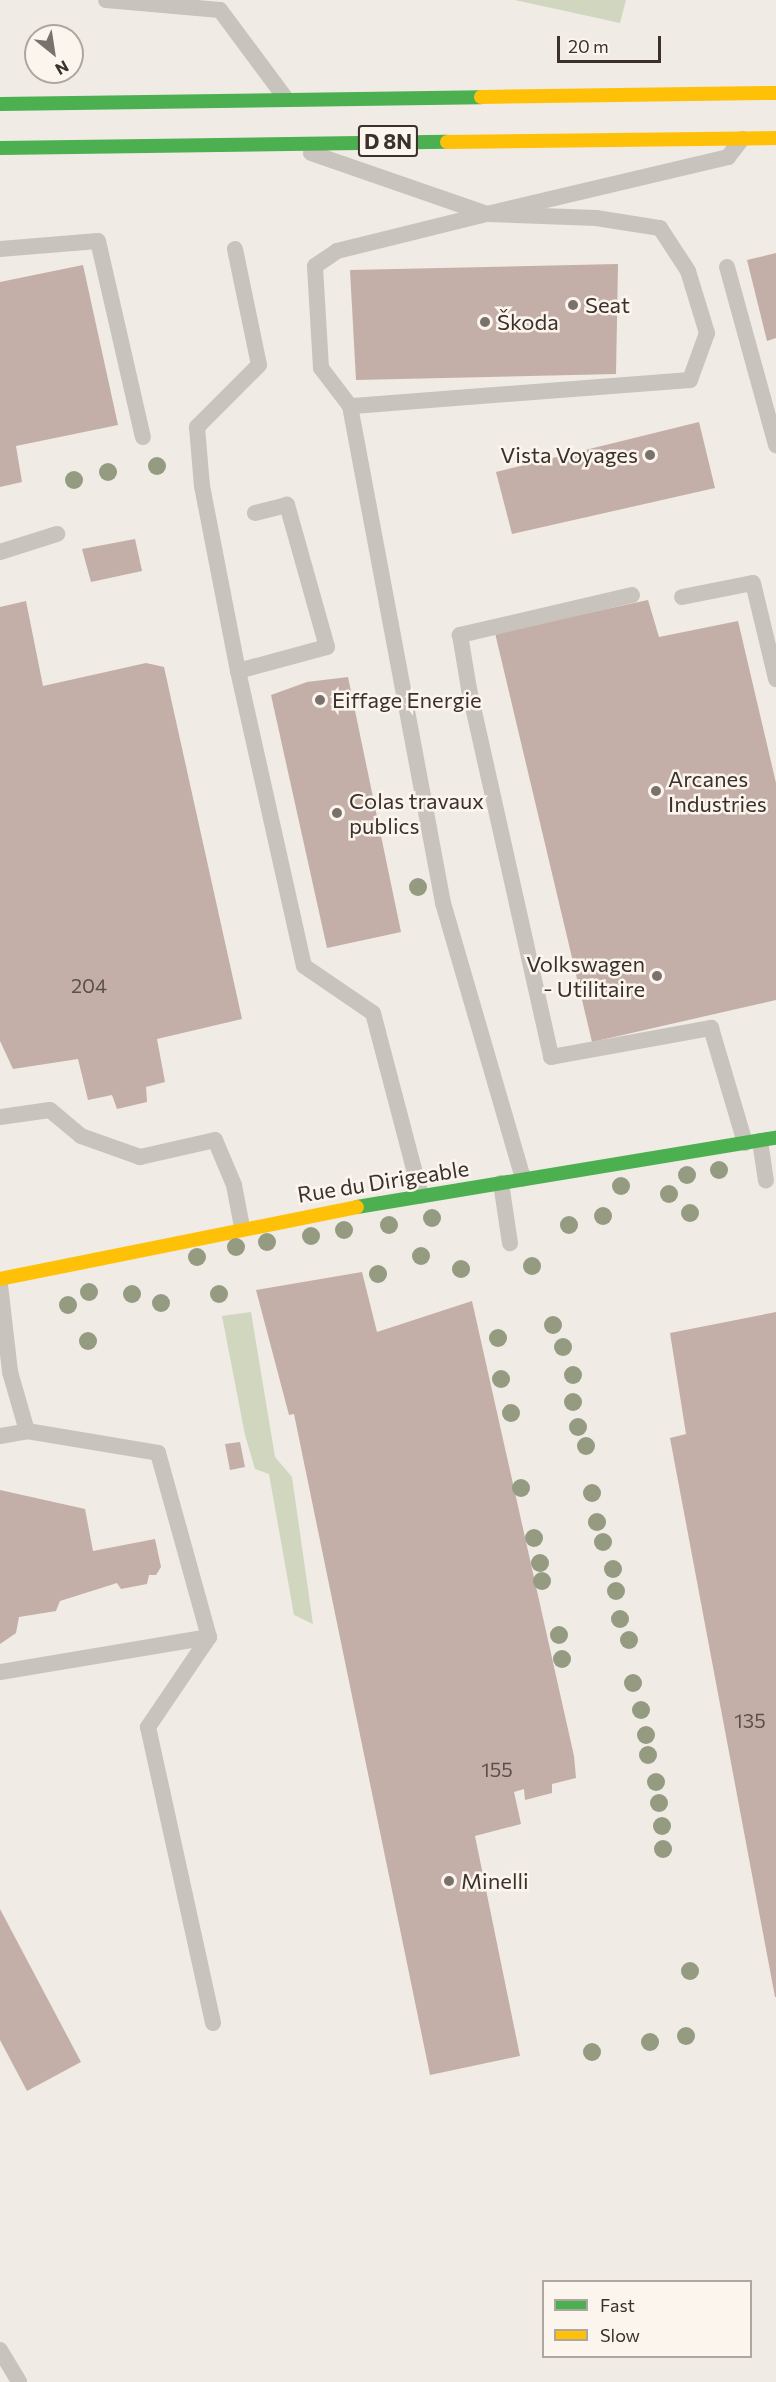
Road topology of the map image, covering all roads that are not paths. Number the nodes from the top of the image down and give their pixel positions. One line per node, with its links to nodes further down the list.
1 (106, 0): 2 (lane)
2 (213, 5): 4 (lane)
3 (776, 93): 4 (main road, D 8N)
4 (286, 99): 5 (main road, D 8N)
5 (0, 104)
6 (742, 138): 7 (main road, D 8N); 8 (main road, D 8N); 10 (lane)
7 (776, 138)
8 (279, 142): 9 (main road, D 8N); 10 (lane)
9 (0, 148)
10 (487, 214): 14 (lane); 14 (lane)
11 (0, 249): 15 (lane)
12 (234, 249): 22 (lane)
13 (727, 267): 16 (lane)
14 (350, 406): 26 (lane)
15 (143, 437)
16 (776, 445)
17 (255, 513): 22 (lane)
18 (57, 534): 19 (lane)
19 (0, 552)
20 (632, 595): 25 (lane)
21 (681, 597): 23 (lane)
22 (238, 671): 29 (lane)
23 (776, 679)
24 (0, 1117): 30 (lane)
25 (760, 1140): 26 (main road, Rue du Dirigeable); 27 (lane)
26 (523, 1179): 28 (main road, Rue du Dirigeable)
27 (766, 1181)
28 (501, 1183): 29 (main road, Rue du Dirigeable); 31 (lane)
29 (421, 1196): 30 (main road, Rue du Dirigeable)
30 (242, 1227): 32 (main road, Rue du Dirigeable)
31 (510, 1243)
32 (0, 1279)
33 (0, 1286): 34 (lane)
34 (27, 1431): 35 (lane); 36 (lane)
35 (0, 1436)
36 (209, 1637): 37 (lane); 38 (lane)
37 (0, 1672)
38 (213, 2023)
39 (0, 2350): 40 (lane)
40 (19, 2382)

